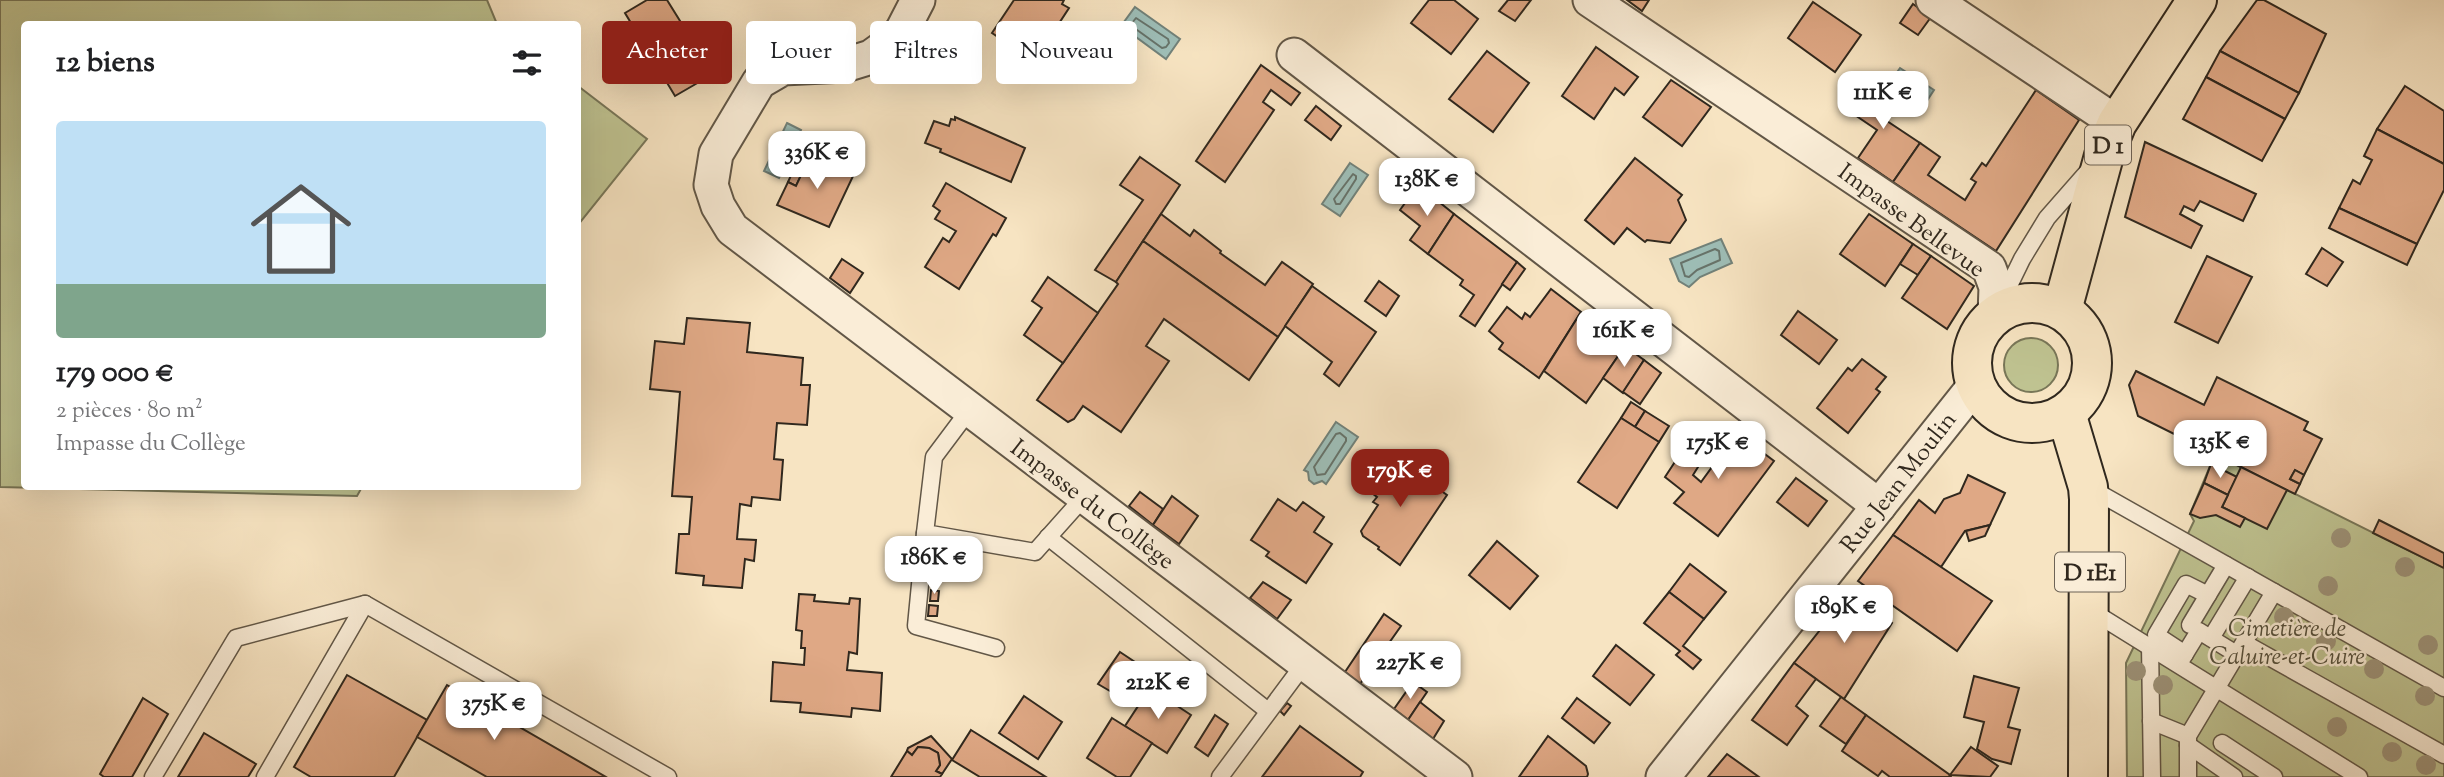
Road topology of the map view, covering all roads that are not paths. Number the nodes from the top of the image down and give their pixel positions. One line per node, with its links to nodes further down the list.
1 (918, 0): 10 (street, Impasse du Collège)
2 (1590, 0): 8 (street, Impasse Bellevue)
3 (1933, 0): 6 (street)
4 (2197, 0): 6 (main road, D 1)
5 (1294, 55): 14 (street)
6 (2111, 138): 7 (main road, D 1); 8 (lane)
7 (2062, 310): 8 (main road); 11 (main road)
8 (1995, 315): 9 (main road)
9 (1976, 384): 11 (main road); 14 (street, Rue Jean Moulin)
10 (970, 409): 13 (street, Impasse du Collège); 15 (lane)
11 (2066, 413): 12 (main road, D 1E1)
12 (2088, 487): 17 (lane); 22 (main road, D 1E1)
13 (1084, 497): 16 (lane); 29 (street, Impasse du Collège)
14 (1879, 506): 42 (street, Rue Jean Moulin)
15 (925, 533): 16 (lane); 26 (lane)
16 (1048, 537): 32 (lane)
17 (2226, 565): 18 (lane); 20 (lane)
18 (2248, 577): 19 (lane); 24 (lane)
19 (2274, 592): 27 (lane); 31 (lane)
20 (2208, 595): 23 (lane); 24 (lane)
21 (365, 604): 37 (lane); 38 (lane); 39 (lane)
22 (2090, 610): 25 (lane); 43 (main road, D 1E1)
23 (2169, 613): 24 (lane); 28 (lane)
24 (2200, 632): 27 (lane); 28 (lane)
25 (2150, 645): 28 (lane); 33 (lane)
26 (996, 648)
27 (2241, 649): 30 (lane); 36 (lane)
28 (2182, 659): 30 (lane)
29 (1304, 664): 32 (lane); 41 (street, Impasse du Collège)
30 (2218, 688): 34 (lane); 48 (lane)
31 (2444, 688)
32 (1269, 711): 40 (lane)
33 (2151, 721): 34 (lane); 44 (lane)
34 (2188, 741): 45 (lane); 46 (lane)
35 (2222, 743): 47 (lane)
36 (2444, 755)
37 (153, 777)
38 (265, 777)
39 (668, 777)
40 (1220, 777)
41 (1455, 777)
42 (1663, 777)
43 (2088, 777)
44 (2152, 777)
45 (2188, 777)
46 (2234, 777)
47 (2274, 777)
48 (2359, 777)

